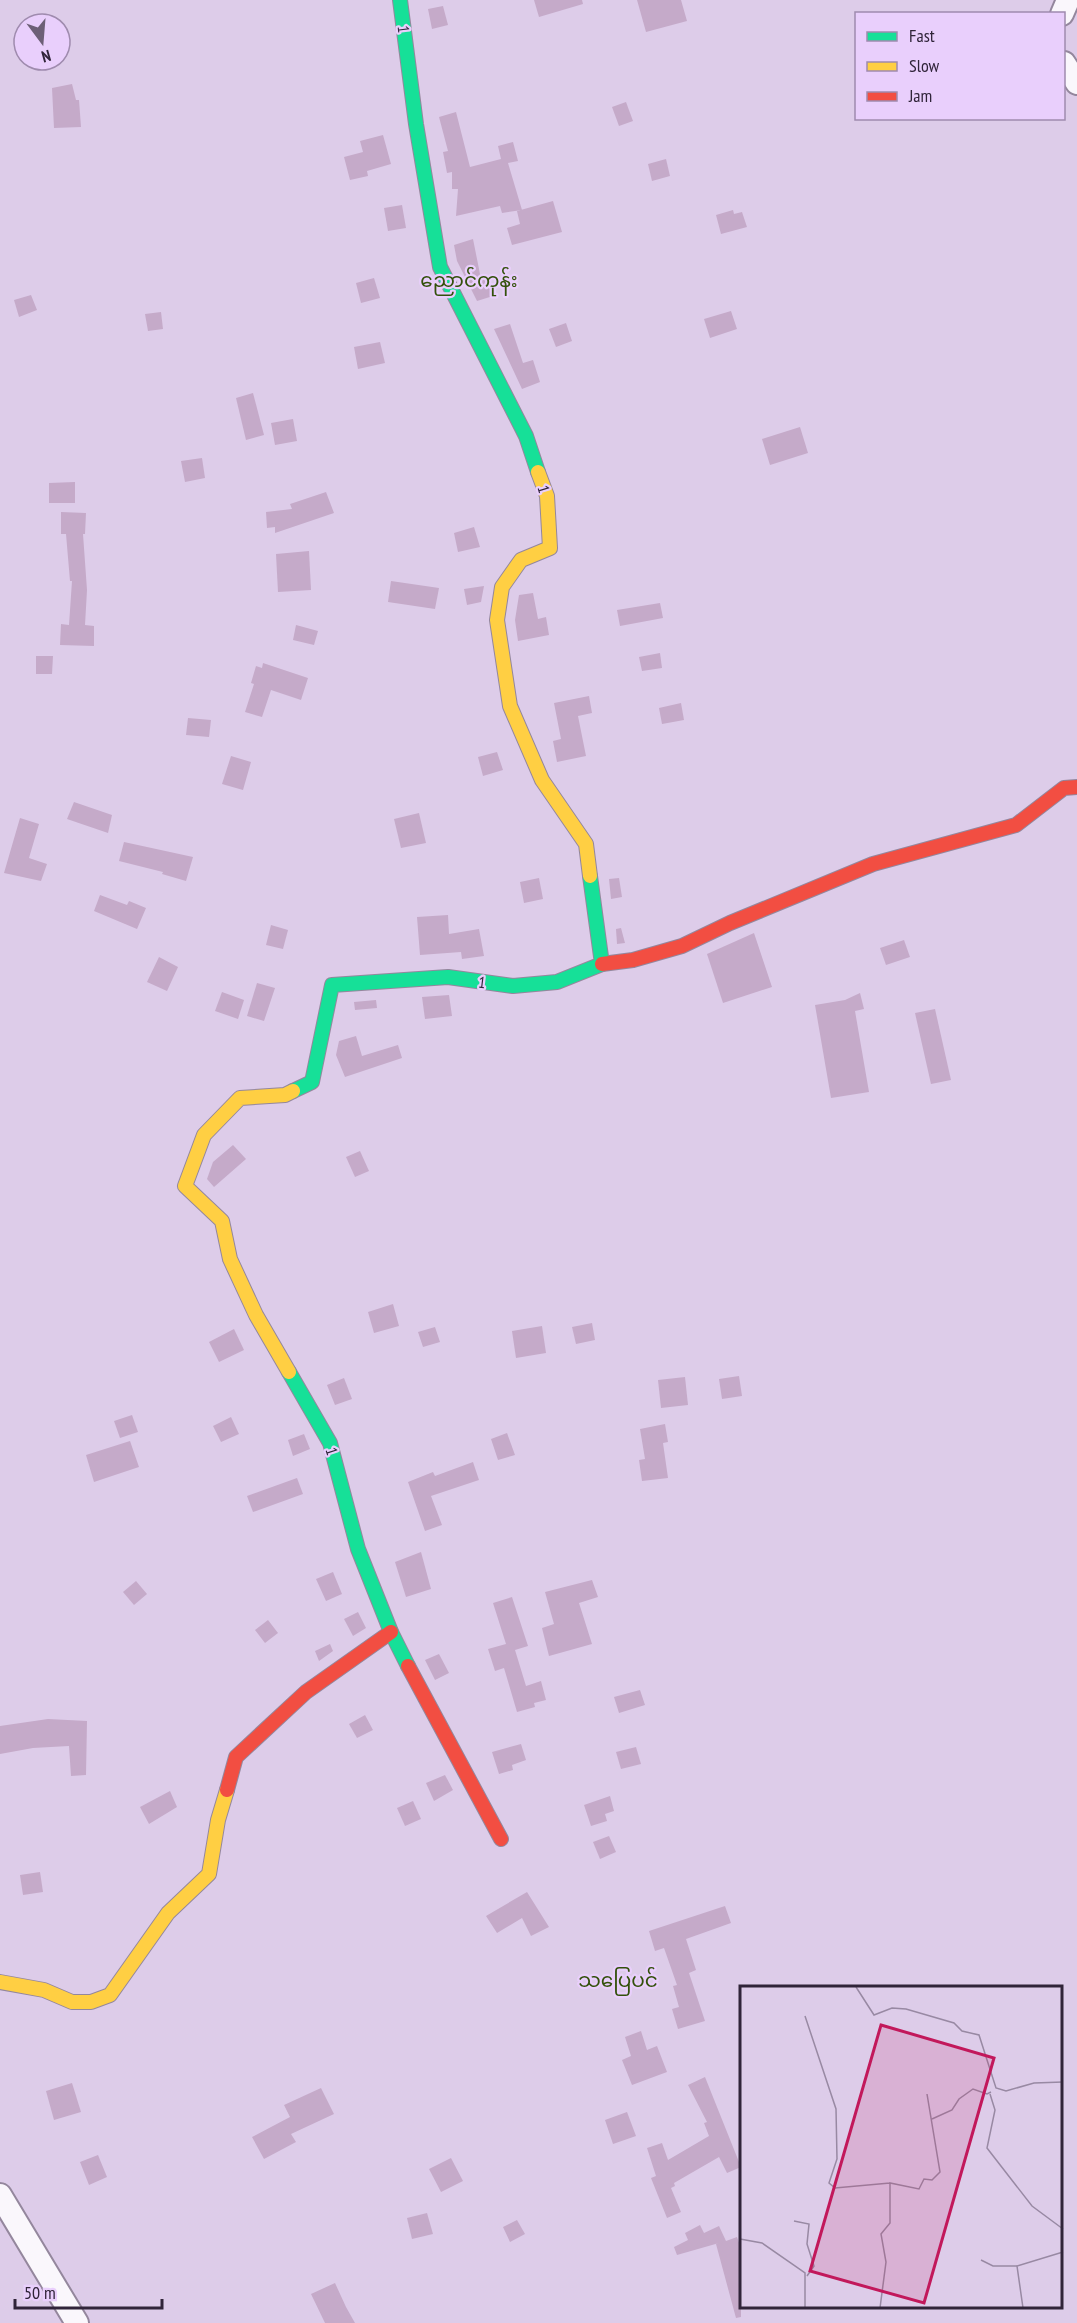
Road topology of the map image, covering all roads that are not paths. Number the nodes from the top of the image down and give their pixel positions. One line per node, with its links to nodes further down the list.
1 (400, 0): 5 (street, 1)
2 (1065, 65): 3 (street)
3 (1077, 83)
4 (1077, 788): 5 (street)
5 (602, 964): 6 (street, 1)
6 (391, 1632): 7 (street, 1); 8 (street)
7 (501, 1839)
8 (0, 1982)
9 (0, 2195): 10 (street)
10 (77, 2323)

